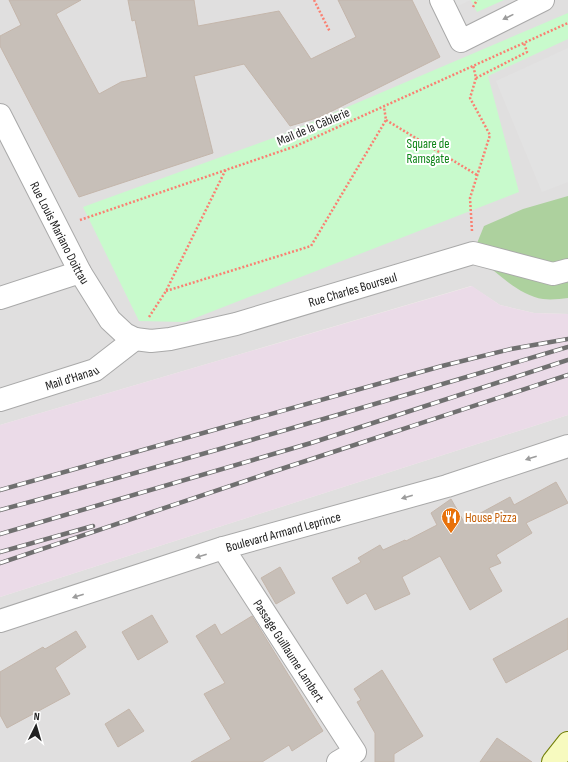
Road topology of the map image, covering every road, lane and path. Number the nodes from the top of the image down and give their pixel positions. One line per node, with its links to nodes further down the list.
1 (314, 0): 5 (path)
2 (441, 0): 3 (street, one-way to 2)
3 (543, 0)
4 (568, 23): 6 (path, Mail de la Câblerie)
5 (330, 32)
6 (524, 43): 7 (path, Mail de la Câblerie); 8 (path)
7 (474, 66): 8 (path); 9 (path, Mail de la Câblerie)
8 (476, 78): 13 (path)
9 (384, 107): 11 (path); 12 (path, Mail de la Câblerie)
10 (0, 115): 14 (street, Rue Louis Mariano Doittau)
11 (386, 120): 13 (path); 18 (path)
12 (226, 169): 14 (path, Mail de la Câblerie); 18 (path)
13 (477, 175): 15 (path)
14 (58, 228): 17 (street, Rue Louis Mariano Doittau)
15 (473, 253): 16 (street); 20 (street, Rue Charles Bourseul)
16 (568, 270)
17 (80, 272): 19 (street); 20 (street, Rue Louis Mariano Doittau)
18 (166, 292): 20 (path)
19 (0, 298)
20 (135, 339): 21 (street, Mail d'Hanau)
21 (0, 400)
22 (568, 446): 23 (street, Boulevard Armand Leprince, one-way to 23)
23 (224, 548): 24 (street, Boulevard Armand Leprince, one-way to 24); 26 (street, Passage Guillaume Lambert)
24 (0, 621)
25 (568, 743): 27 (main road)
26 (346, 757)
27 (553, 762)

